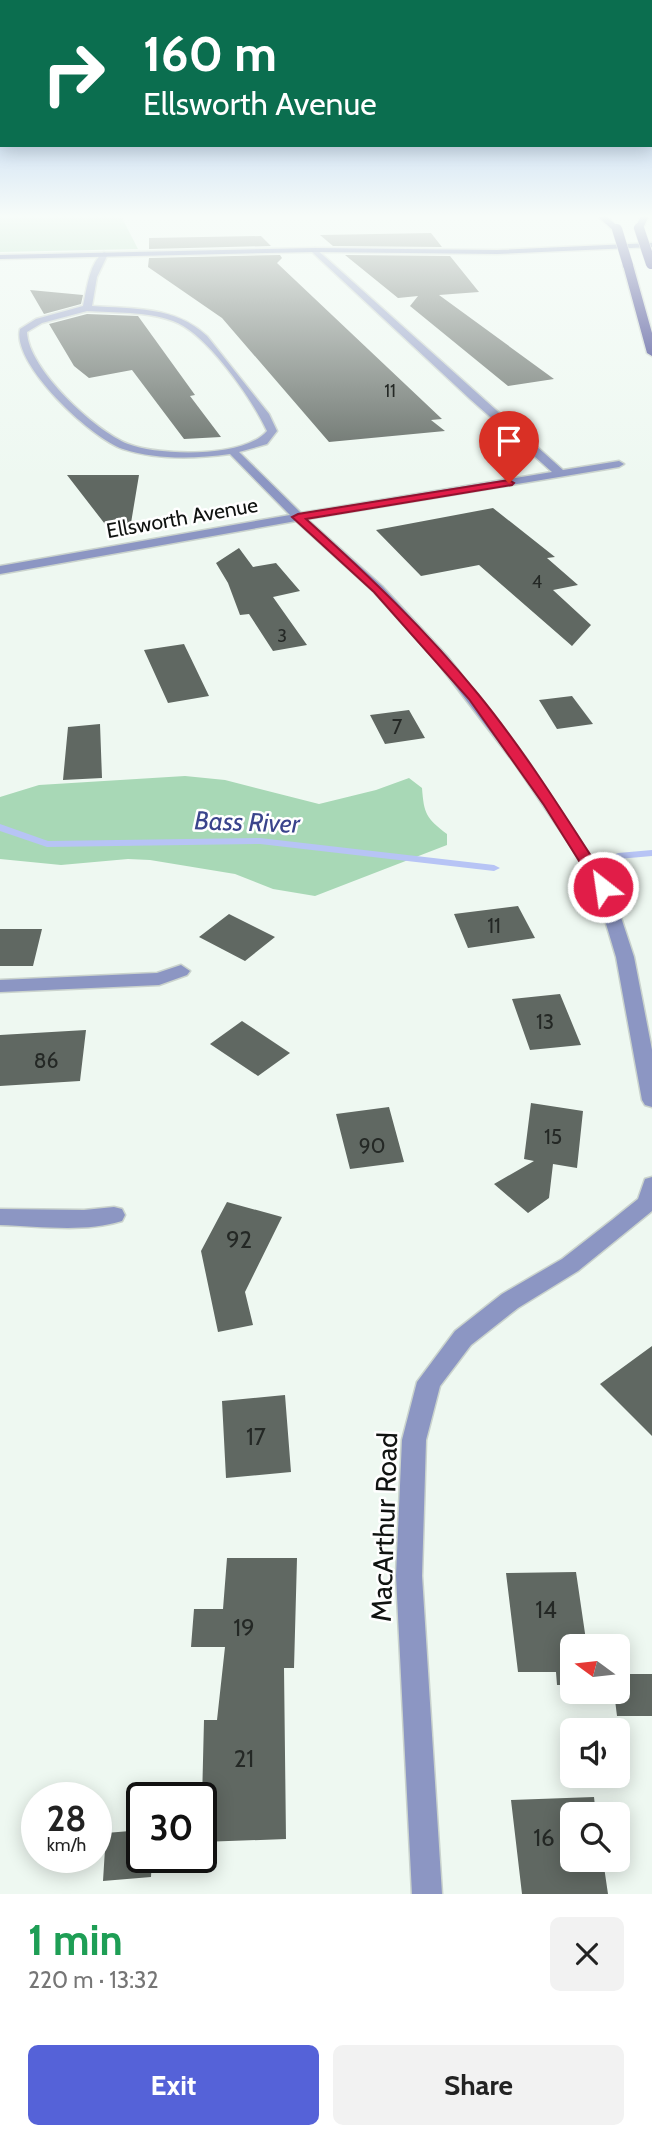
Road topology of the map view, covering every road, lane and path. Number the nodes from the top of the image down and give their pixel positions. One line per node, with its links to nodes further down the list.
1 (88, 304): 4 (street)
2 (373, 304): 8 (street)
3 (639, 304): 5 (highway, bridge)
4 (87, 308): 6 (street); 6 (street)
5 (652, 353)
6 (232, 451): 9 (street)
7 (619, 464): 8 (street, Ellsworth Avenue)
8 (561, 474): 9 (street, Ellsworth Avenue)
9 (298, 517): 10 (street, Ellsworth Avenue); 13 (street)
10 (0, 570)
11 (181, 971): 12 (street)
12 (0, 986)
13 (652, 1100)
14 (652, 1185): 17 (street, MacArthur Road)
15 (114, 1215): 16 (street)
16 (0, 1217)
17 (427, 1894)

